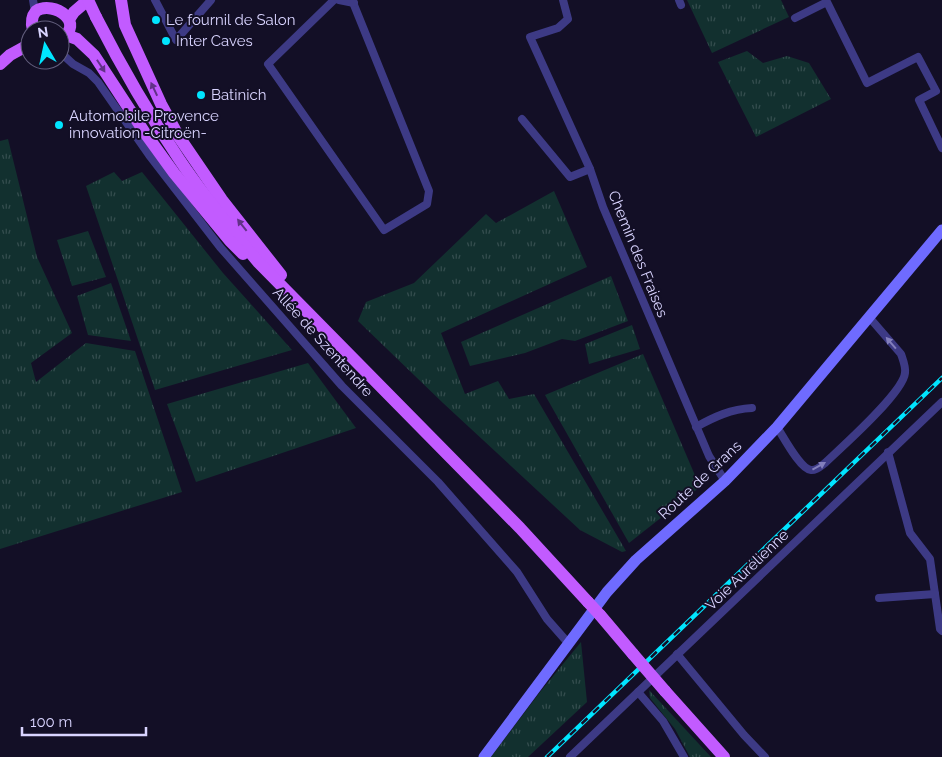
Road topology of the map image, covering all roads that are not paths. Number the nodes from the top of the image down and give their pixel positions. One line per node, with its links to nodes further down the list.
1 (88, 0): 11 (main road); 24 (main road, bridge)
2 (121, 0): 25 (main road, one-way to 2)
3 (156, 0): 4 (street)
4 (211, 0)
5 (334, 0): 8 (street)
6 (339, 0): 8 (street)
7 (563, 0): 22 (street, Chemin des Fraises)
8 (353, 1)
9 (51, 2): 10 (main road); 11 (main road)
10 (34, 6): 13 (main road)
11 (70, 18)
12 (795, 18): 21 (street)
13 (32, 20)
14 (70, 41): 24 (main road, one-way to 24)
15 (20, 44): 17 (main road)
16 (20, 50): 17 (main road)
17 (10, 56): 19 (main road)
18 (70, 59): 38 (street, Allée de Szentendre)
19 (0, 64)
20 (522, 118): 22 (street)
21 (942, 148)
22 (590, 169): 29 (street, Chemin des Fraises)
23 (942, 230): 26 (street, Route de Grans)
24 (258, 262): 25 (main road)
25 (303, 306): 44 (main road, bridge)
26 (869, 317): 30 (street, Route de Grans); 30 (street, one-way to 26)
27 (942, 402): 31 (street, Voie Aurélienne)
28 (752, 408): 29 (street)
29 (696, 426): 32 (street, Chemin des Fraises)
30 (777, 427): 32 (street, Route de Grans)
31 (888, 452): 34 (street); 39 (street, Voie Aurélienne)
32 (725, 481): 38 (street, Route de Grans)
33 (942, 576): 34 (street)
34 (933, 579): 35 (street)
35 (935, 594): 36 (street); 37 (street)
36 (878, 598)
37 (942, 631)
38 (569, 644): 41 (street, Route de Grans)
39 (677, 654): 40 (street, Voie Aurélienne); 45 (street)
40 (638, 692): 42 (street, Voie Aurélienne); 43 (street)
41 (484, 757)
42 (570, 757)
43 (684, 757)
44 (724, 757)
45 (765, 757)

